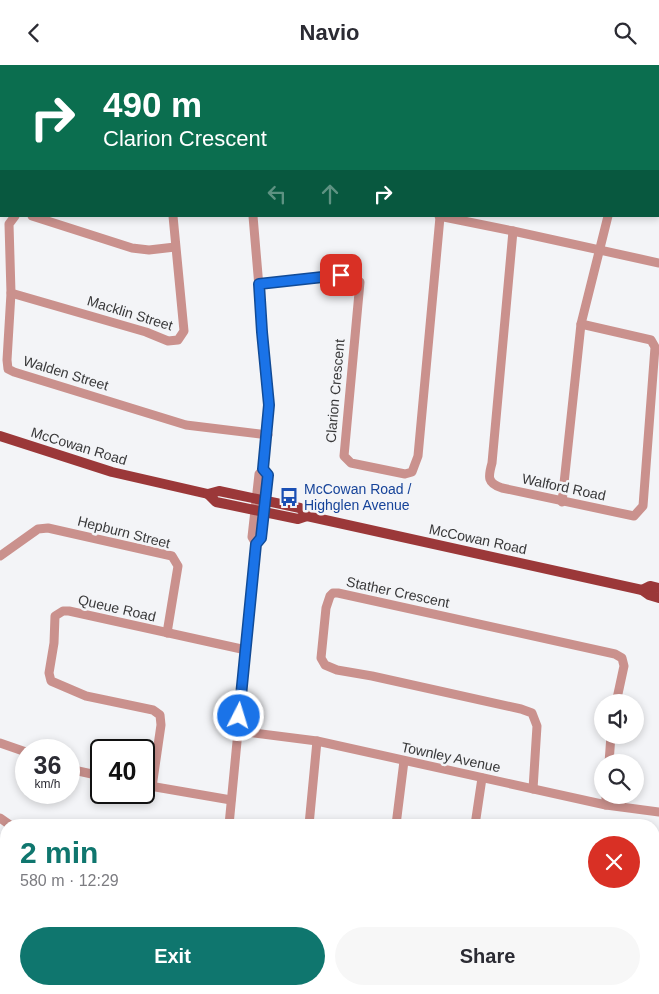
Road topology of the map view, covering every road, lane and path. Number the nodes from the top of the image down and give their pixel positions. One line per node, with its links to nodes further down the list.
1 (85, 65): 2 (street)
2 (95, 65)
3 (14, 217): 15 (street, Walden Street)
4 (35, 217): 11 (street)
5 (173, 217): 11 (street, Macklin Street)
6 (253, 217): 14 (street)
7 (440, 217): 14 (street, Clarion Crescent)
8 (445, 217): 10 (street)
9 (608, 217): 12 (street)
10 (513, 231): 12 (street); 21 (street, Walford Road)
11 (175, 247): 15 (street, Macklin Street)
12 (600, 250): 13 (street); 16 (street)
13 (659, 263)
14 (259, 284): 17 (street)
15 (11, 293): 17 (street, Walden Street)
16 (581, 324): 21 (street); 21 (street, Walford Road)
17 (268, 435): 20 (street)
18 (0, 436): 19 (main road, McCowan Road)
19 (208, 493): 20 (main road, McCowan Road); 22 (main road, McCowan Road)
20 (260, 500): 22 (street); 23 (main road, McCowan Road)
21 (562, 501)
22 (259, 511): 23 (main road, McCowan Road); 29 (street)
23 (307, 516): 26 (main road, McCowan Road)
24 (0, 556): 28 (street, Hepburn Street)
25 (659, 588): 26 (main road, McCowan Road)
26 (642, 590): 27 (main road, McCowan Road)
27 (659, 598)
28 (167, 633): 29 (street, Queue Road); 35 (street, Queue Road)
29 (246, 650): 31 (street)
30 (618, 694): 39 (street, Stather Crescent)
31 (238, 731): 32 (street, Townley Avenue); 40 (street)
32 (317, 741): 36 (street, Townley Avenue); 44 (street)
33 (0, 743): 34 (street)
34 (15, 748)
35 (155, 753)
36 (404, 761): 37 (street, Townley Avenue); 45 (street)
37 (482, 778): 39 (street, Townley Avenue); 46 (street)
38 (155, 787): 40 (street)
39 (533, 789): 41 (street, Townley Avenue)
40 (231, 800): 43 (street)
41 (606, 805): 42 (street, Townley Avenue)
42 (659, 812)
43 (229, 819)
44 (310, 819)
45 (397, 819)
46 (476, 819)

